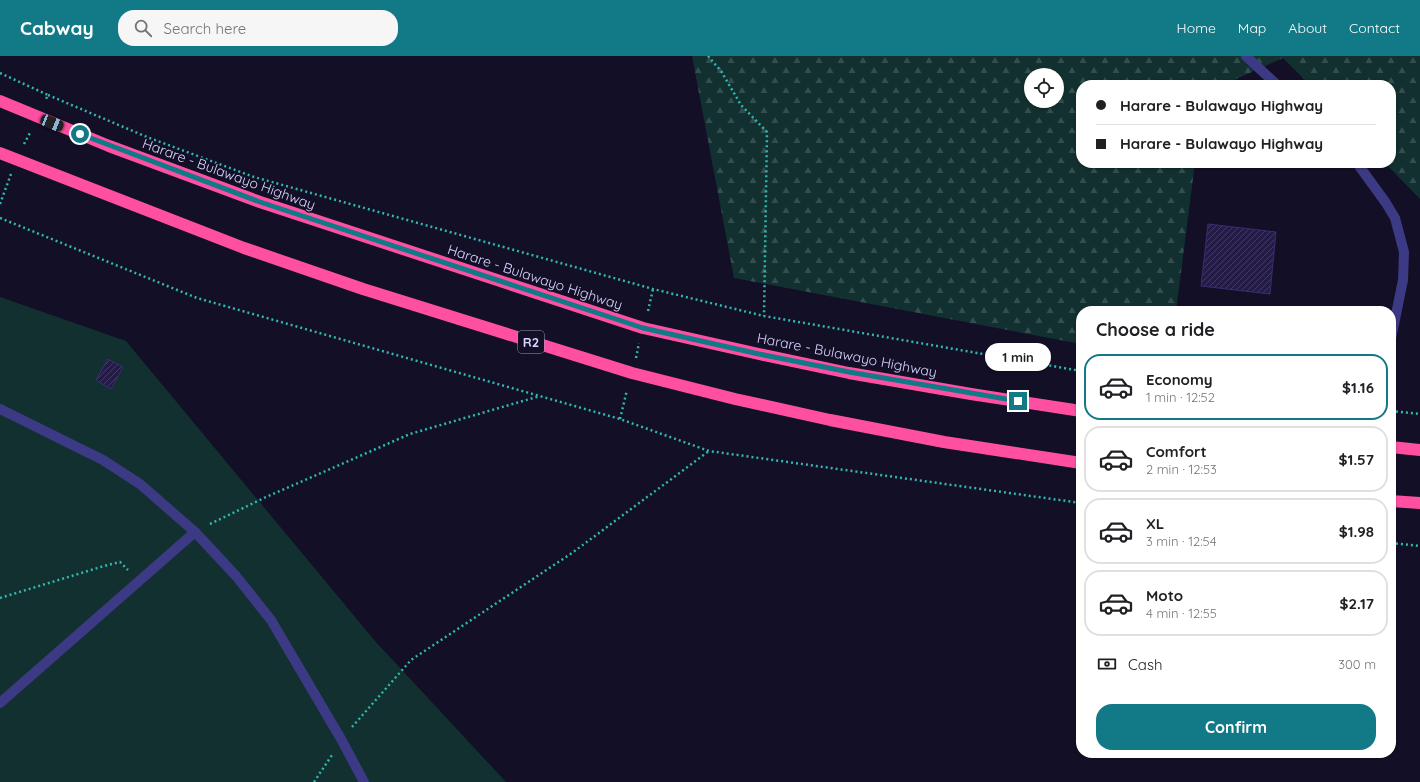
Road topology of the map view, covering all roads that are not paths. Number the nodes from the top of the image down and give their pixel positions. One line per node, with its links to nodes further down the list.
1 (1246, 56): 2 (street)
2 (1272, 80)
3 (0, 102): 8 (highway, Harare - Bulawayo Highway)
4 (0, 154): 11 (highway, R2)
5 (1361, 168): 6 (street)
6 (1396, 316)
7 (0, 410): 14 (street)
8 (1076, 410)
9 (1396, 448): 10 (highway)
10 (1420, 450)
11 (1076, 462)
12 (1396, 501): 13 (highway)
13 (1420, 503)
14 (195, 532): 15 (street); 16 (street)
15 (0, 703)
16 (364, 782)

